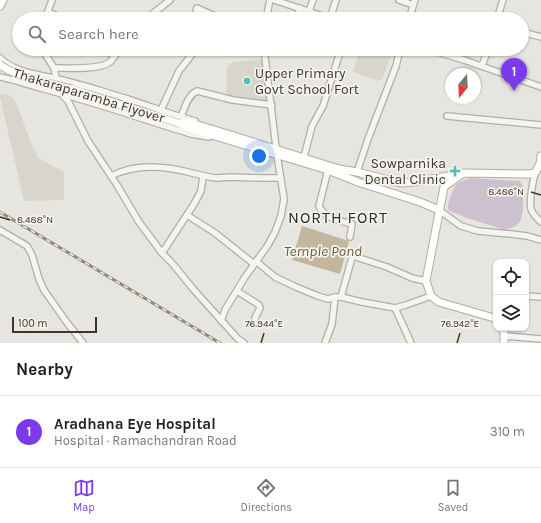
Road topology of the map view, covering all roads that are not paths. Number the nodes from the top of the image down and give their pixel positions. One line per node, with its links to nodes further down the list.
1 (2, 0): 11 (main road)
2 (52, 0): 13 (street)
3 (170, 0): 14 (street)
4 (270, 0): 15 (street)
5 (274, 0): 12 (street)
6 (313, 0): 17 (street)
7 (336, 0): 18 (street)
8 (399, 0): 10 (street)
9 (503, 0): 20 (street)
10 (414, 2): 19 (street)
11 (0, 6)
12 (300, 8): 16 (street); 17 (street)
13 (48, 12)
14 (157, 12)
15 (267, 12)
16 (299, 12)
17 (309, 12)
18 (333, 12)
19 (411, 12)
20 (499, 12)
21 (529, 34): 22 (street)
22 (541, 37)
23 (46, 56): 34 (street)
24 (115, 56): 34 (street)
25 (191, 56): 40 (street)
26 (265, 56): 39 (street)
27 (339, 56): 47 (street)
28 (398, 56): 49 (street)
29 (450, 56): 33 (street)
30 (486, 56): 33 (street)
31 (0, 58): 36 (street)
32 (0, 65): 42 (main road, Thakaraparamba Flyover, bridge)
33 (482, 66): 37 (street)
34 (54, 68): 36 (street)
35 (0, 78): 38 (street)
36 (56, 78): 38 (street); 40 (street)
37 (541, 87)
38 (66, 95): 44 (street); 52 (street)
39 (272, 105): 42 (street); 45 (street)
40 (161, 110): 42 (street)
41 (447, 116): 43 (street)
42 (179, 120): 44 (main road); 45 (main road)
43 (541, 125)
44 (225, 139): 45 (main road)
45 (277, 152): 47 (main road); 48 (main road); 54 (street)
46 (541, 156): 51 (main road)
47 (304, 158): 49 (main road)
48 (328, 170): 55 (main road); 59 (street)
49 (357, 172): 50 (main road)
50 (464, 173): 51 (main road); 55 (main road)
51 (535, 173): 57 (street)
52 (112, 176): 53 (street); 61 (street)
53 (203, 176): 54 (street); 56 (street)
54 (280, 178): 62 (street)
55 (439, 210): 60 (street); 63 (main road)
56 (187, 216): 61 (street); 62 (street)
57 (541, 222)
58 (0, 230): 75 (street)
59 (350, 238)
60 (541, 240)
61 (162, 253): 72 (street)
62 (255, 262): 64 (street); 67 (street)
63 (426, 281): 65 (main road); 67 (street)
64 (237, 291): 70 (street); 72 (street)
65 (430, 296): 69 (street); 71 (main road)
66 (529, 296): 68 (street)
67 (338, 297): 69 (street); 77 (street)
68 (541, 297)
69 (395, 308): 78 (street)
70 (255, 318)
71 (493, 318)
72 (222, 321): 76 (street)
73 (503, 336): 74 (street)
74 (541, 339)
75 (83, 343)
76 (244, 343)
77 (325, 343)
78 (411, 343)

